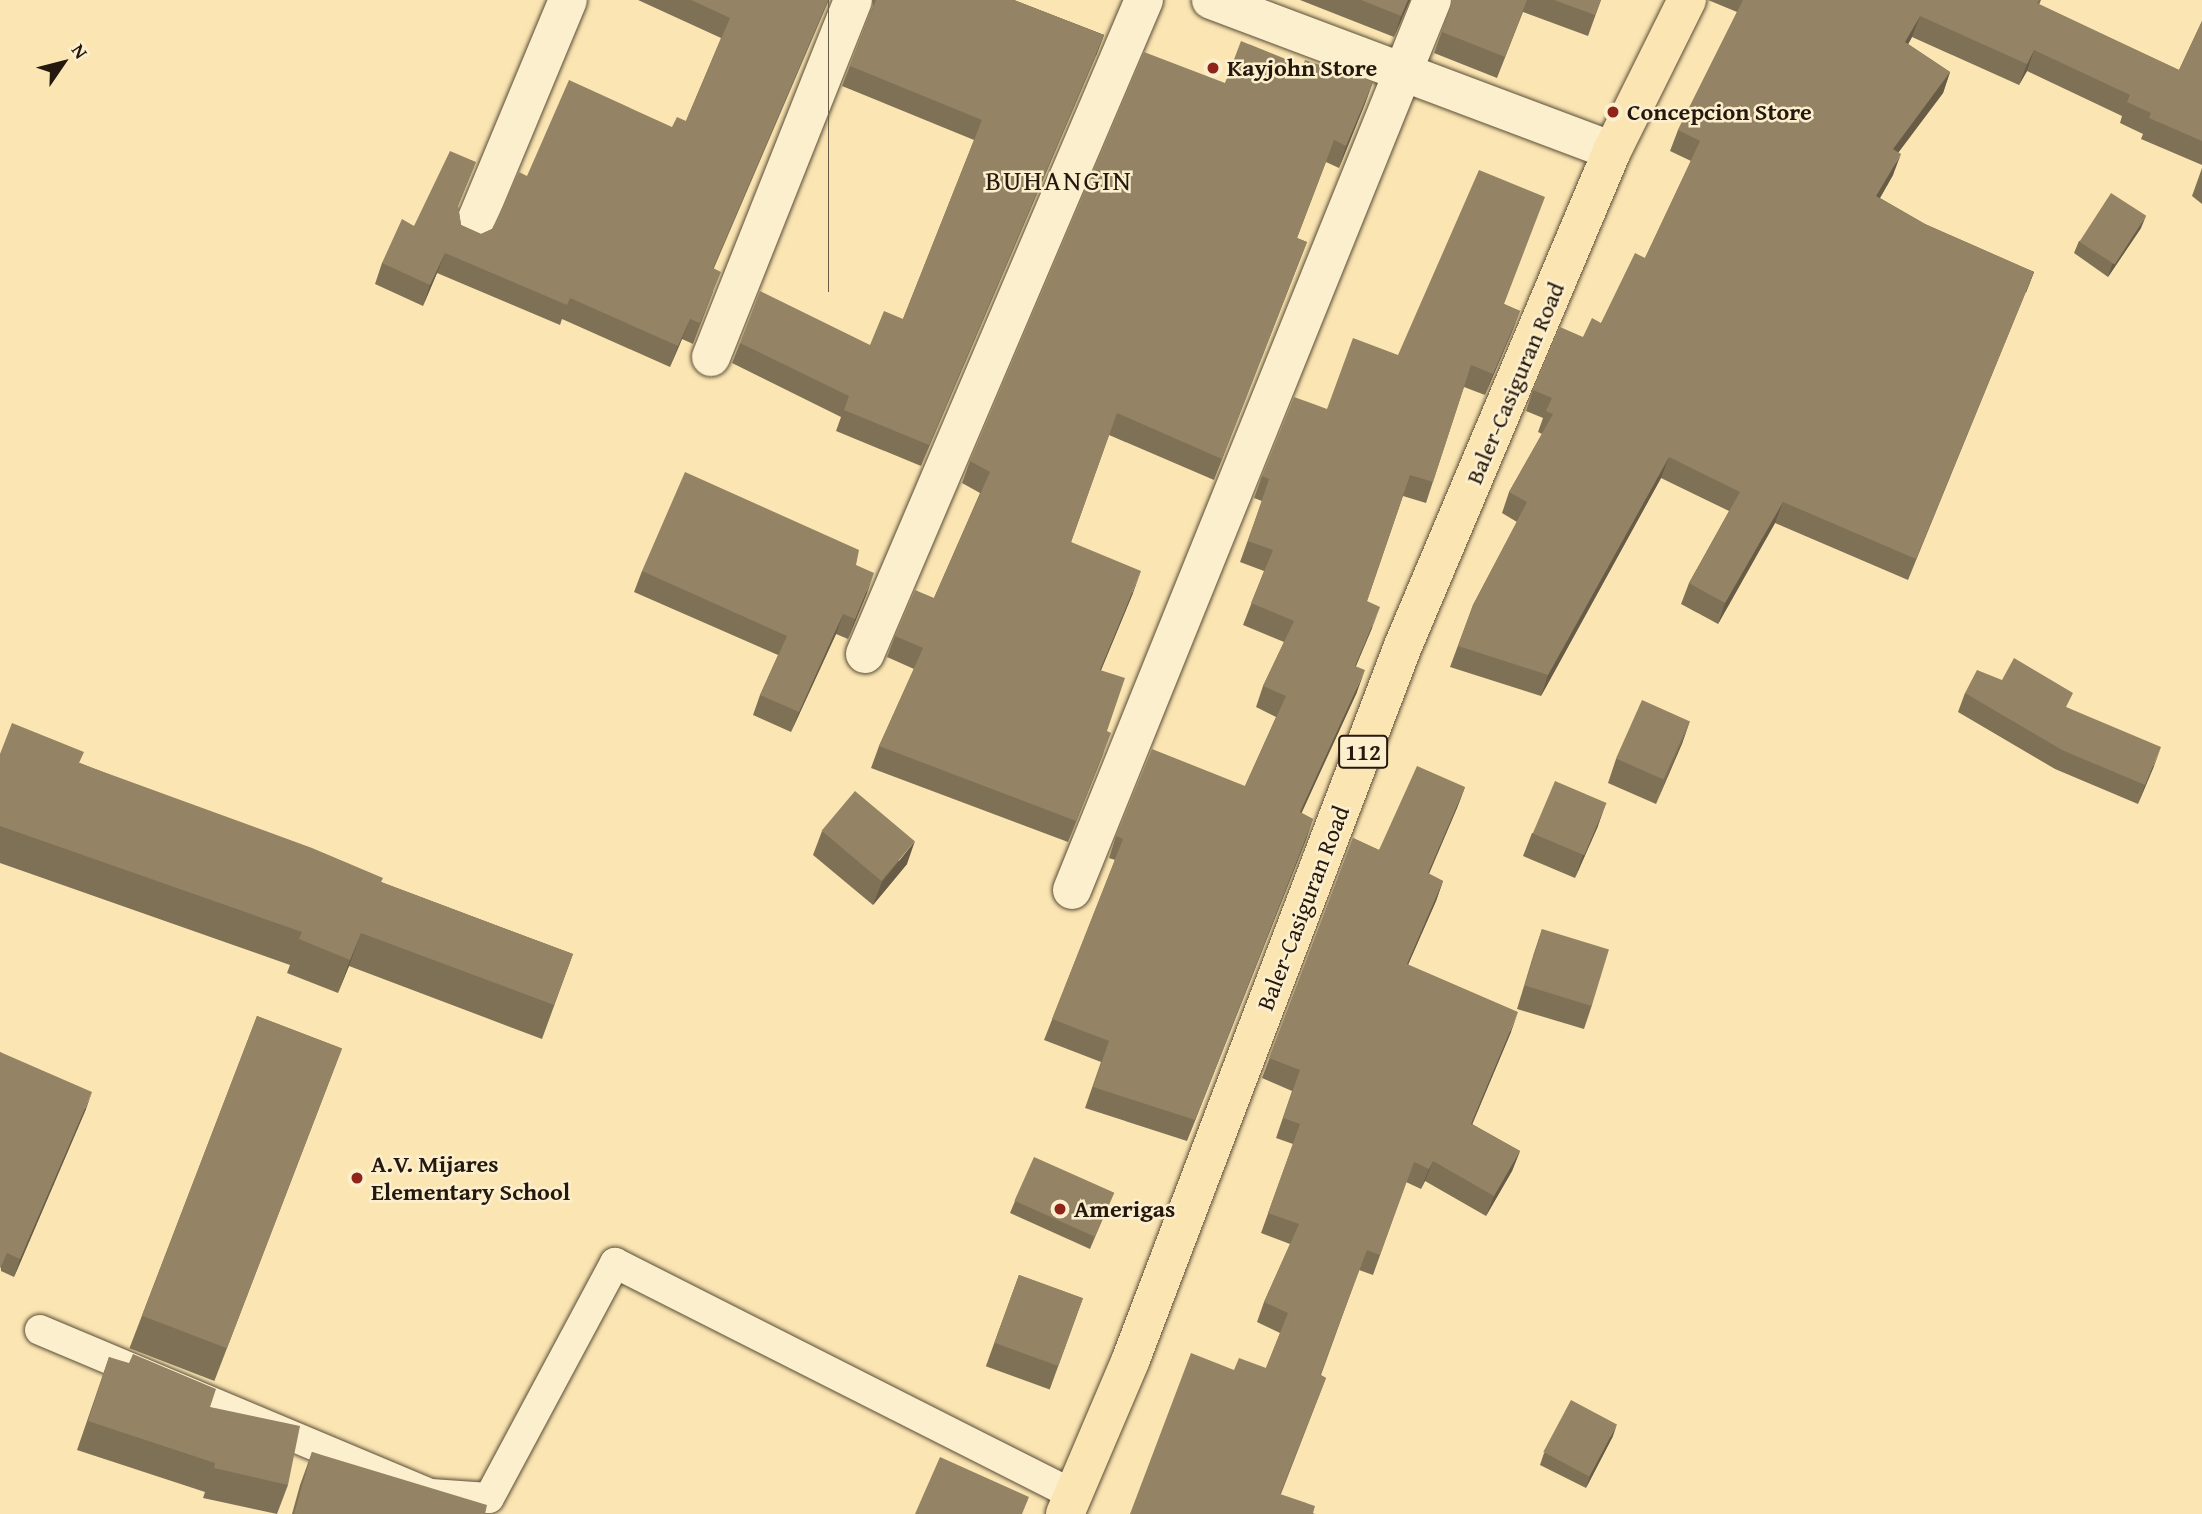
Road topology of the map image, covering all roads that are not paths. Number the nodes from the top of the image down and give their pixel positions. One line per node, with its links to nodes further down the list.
1 (568, 0): 9 (street)
2 (853, 0): 10 (street)
3 (1144, 0): 11 (street)
4 (1211, 0): 7 (street)
5 (1432, 0): 7 (street)
6 (1686, 0): 8 (main road, Baler-Casiguran Road / 112)
7 (1401, 72): 8 (street); 12 (street)
8 (1612, 151): 14 (main road, Baler-Casiguran Road / 112)
9 (471, 233)
10 (711, 357)
11 (865, 654)
12 (1072, 890)
13 (40, 1330): 14 (lane)
14 (1069, 1504)

